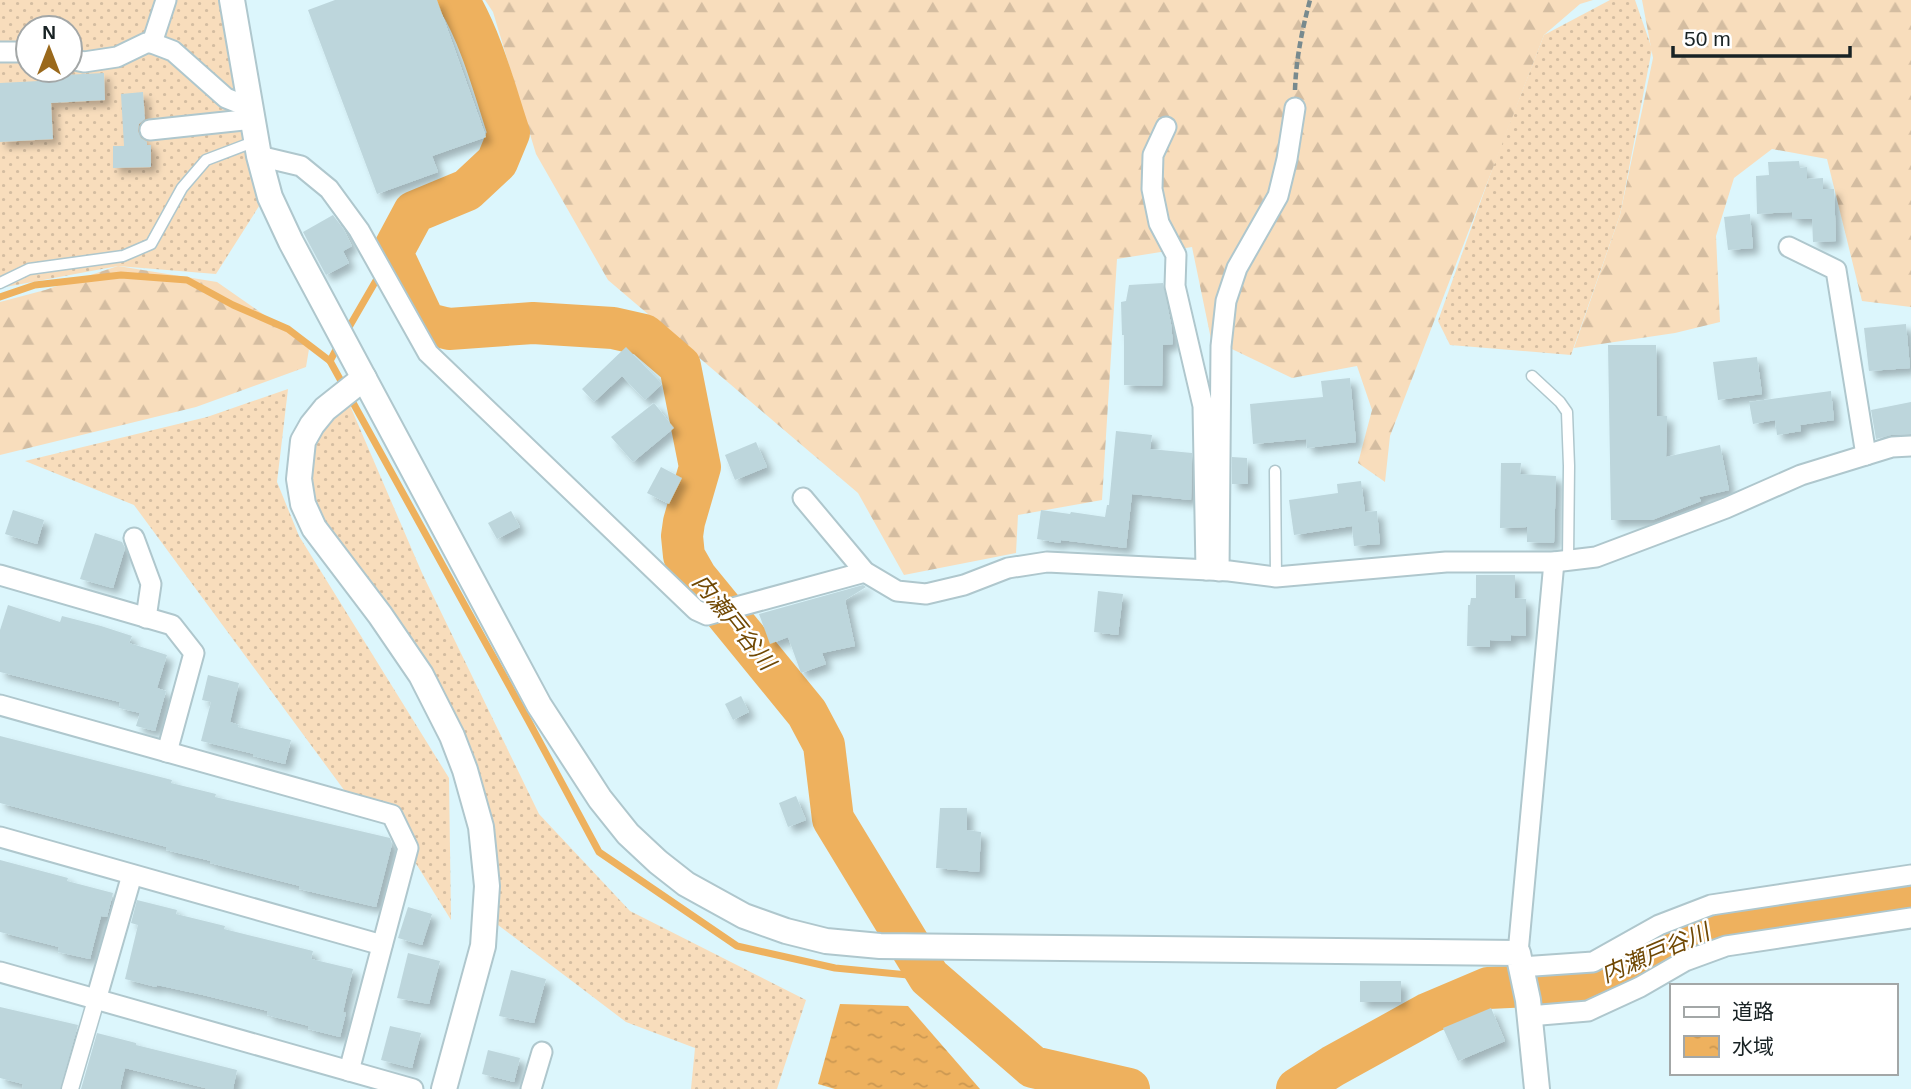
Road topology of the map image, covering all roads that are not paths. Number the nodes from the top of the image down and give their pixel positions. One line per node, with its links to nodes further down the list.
1 (166, 0): 3 (street)
2 (232, 0): 8 (street)
3 (152, 43): 4 (street); 8 (street)
4 (84, 62)
5 (1295, 108): 19 (street)
6 (1166, 127): 19 (street)
7 (150, 130): 8 (street)
8 (255, 131): 10 (lane); 12 (street); 20 (street)
9 (1789, 247): 14 (street)
10 (0, 283)
11 (1532, 376): 18 (lane)
12 (361, 381): 31 (street); 39 (street)
13 (1911, 446): 14 (street)
14 (1866, 455): 18 (street)
15 (1275, 471): 22 (lane)
16 (803, 498): 20 (street)
17 (134, 538): 23 (street)
18 (1561, 561): 22 (street); 31 (street)
19 (1212, 570): 20 (street); 22 (street)
20 (865, 572)
21 (0, 575): 23 (street)
22 (1276, 577)
23 (146, 618): 25 (street)
24 (0, 705): 25 (street)
25 (167, 752): 30 (street)
26 (0, 837): 27 (street)
27 (132, 875): 30 (street); 33 (street)
28 (1911, 875): 31 (street)
29 (1911, 918): 34 (street)
30 (382, 945): 36 (street)
31 (1520, 960): 34 (street)
32 (0, 972): 33 (street)
33 (96, 1000): 36 (street); 37 (street)
34 (1529, 1008): 41 (street)
35 (542, 1052): 40 (street)
36 (349, 1071): 38 (street)
37 (70, 1089)
38 (413, 1089)
39 (444, 1089)
40 (531, 1089)
41 (1537, 1089)

